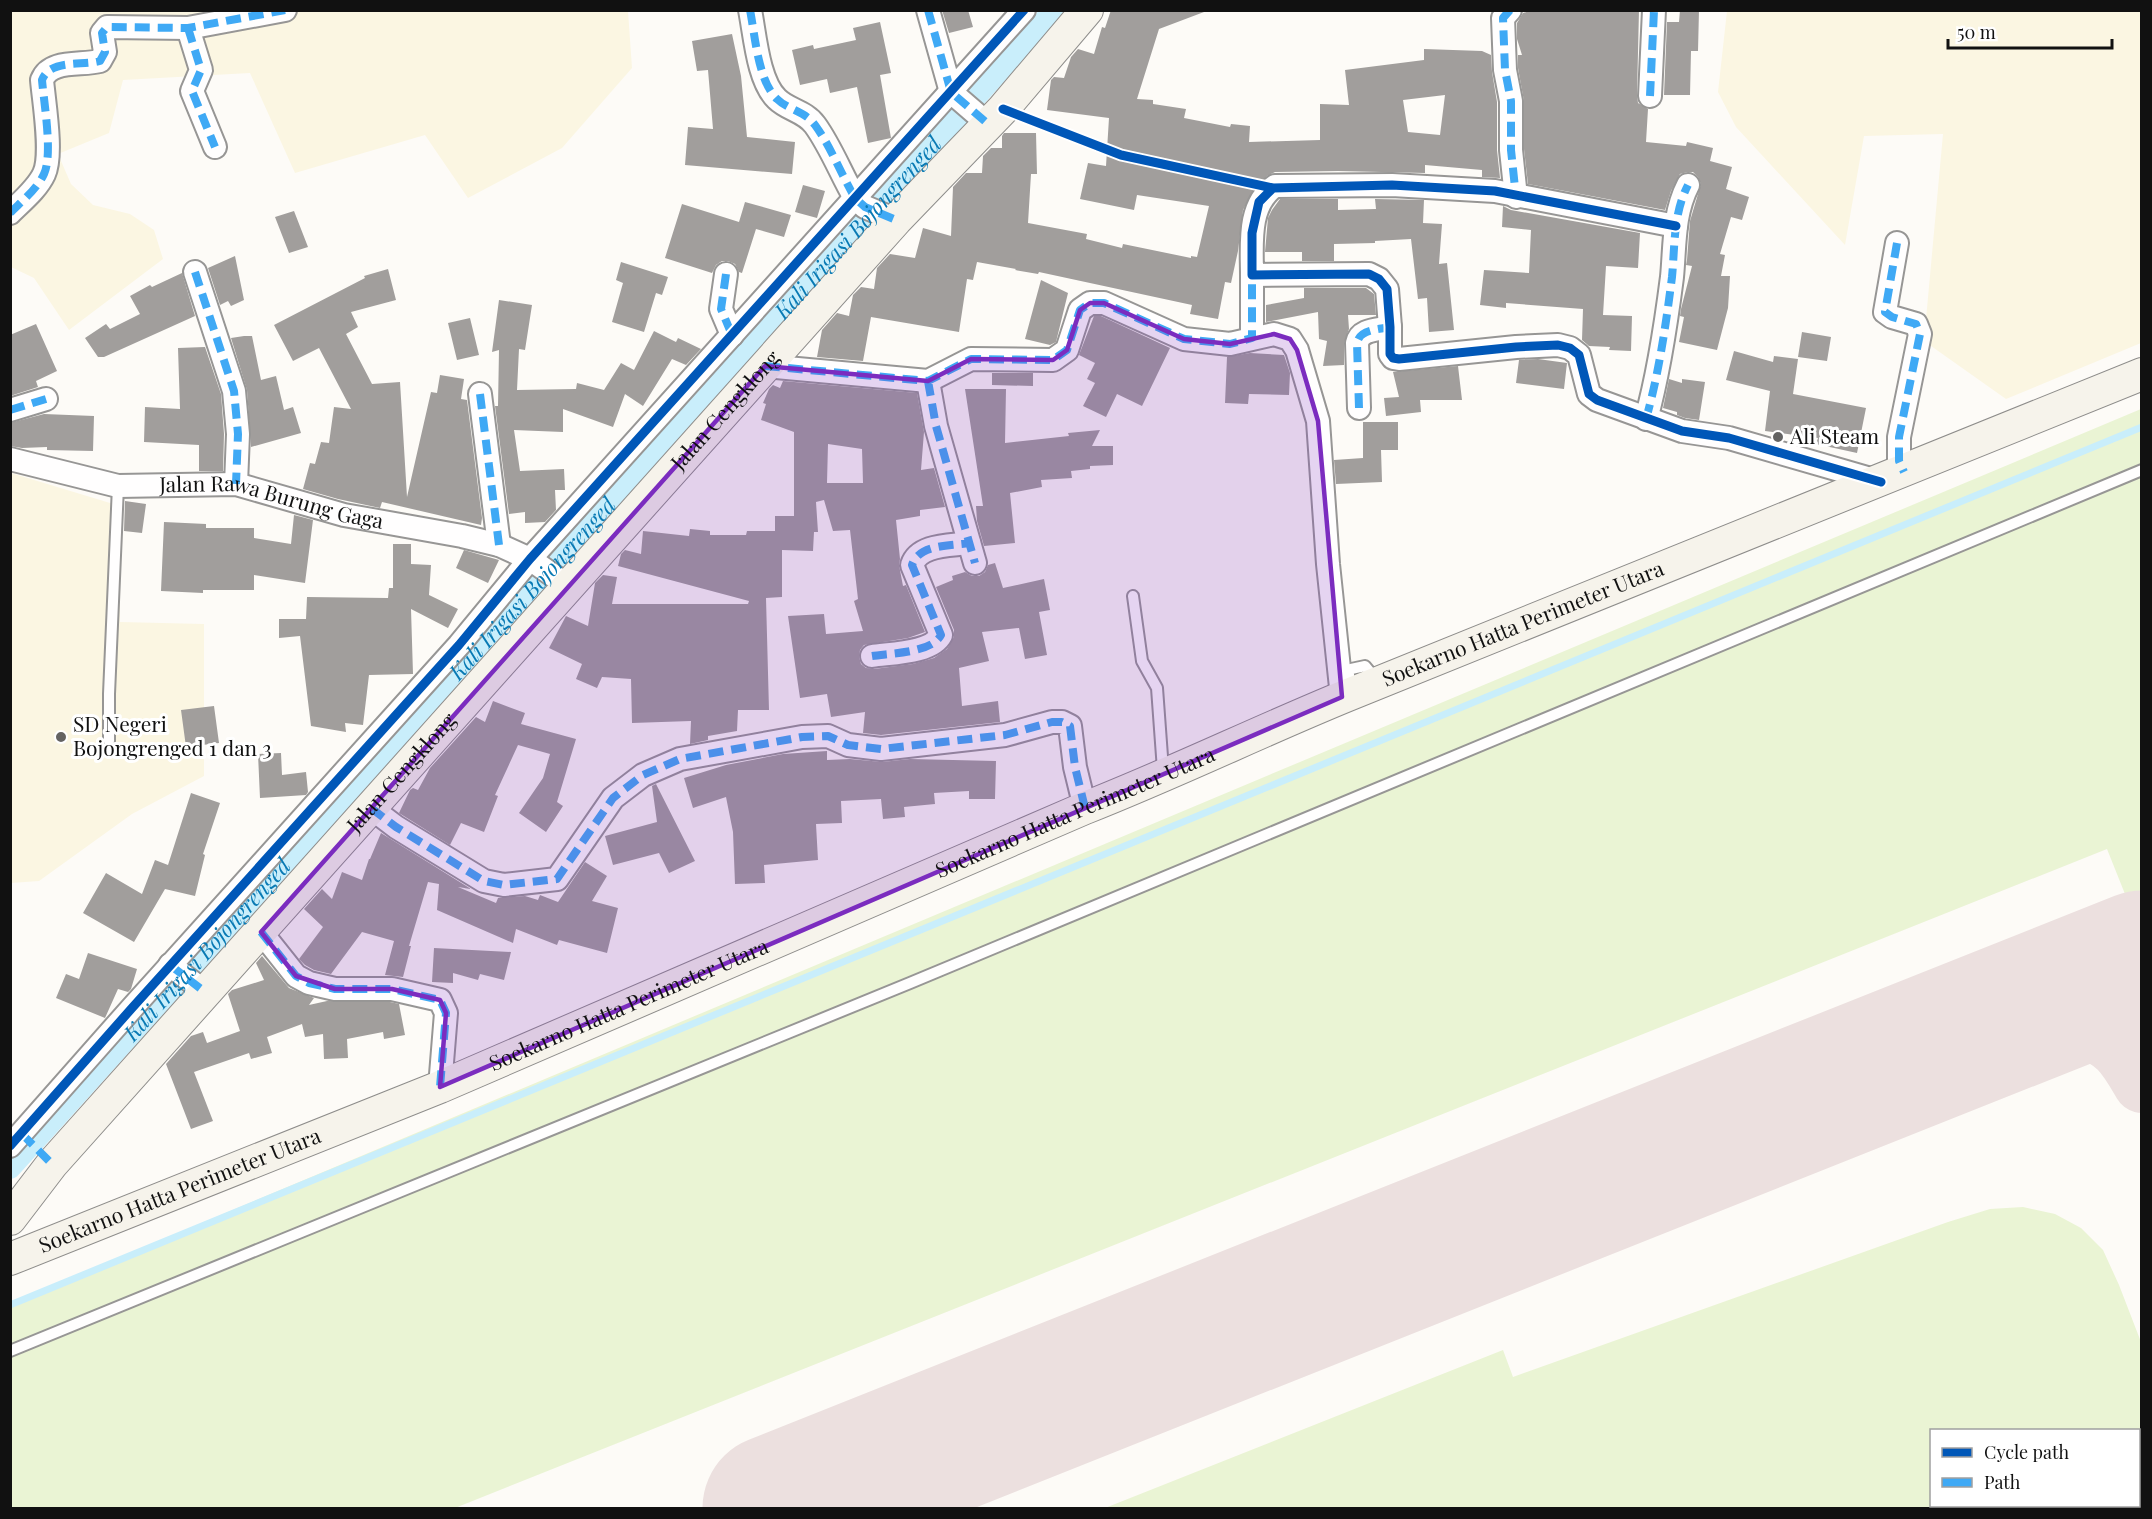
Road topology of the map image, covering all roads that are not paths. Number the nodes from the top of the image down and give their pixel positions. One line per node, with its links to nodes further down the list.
1 (285, 10): 8 (street)
2 (750, 10): 15 (street)
3 (928, 10): 9 (street)
4 (1024, 10): 9 (street)
5 (1088, 10): 11 (main road, Jalan Cengklong)
6 (1510, 10): 14 (street)
7 (1654, 10): 10 (street)
8 (188, 28): 12 (street); 16 (street)
9 (953, 94): 11 (street); 15 (street)
10 (1650, 96)
11 (985, 122): 17 (main road, Jalan Cengklong)
12 (215, 147)
13 (1688, 185): 18 (street)
14 (1516, 196): 18 (street); 22 (street)
15 (860, 202): 17 (street); 24 (street)
16 (10, 213)
17 (893, 219): 26 (main road, Jalan Cengklong)
18 (1676, 226): 33 (street)
19 (1897, 243): 36 (street)
20 (195, 272): 37 (street)
21 (726, 274): 24 (street)
22 (1252, 275): 23 (street); 25 (street)
23 (1390, 327): 31 (street); 33 (street)
24 (732, 335): 40 (street)
25 (1252, 338): 28 (street); 44 (street)
26 (765, 366): 28 (street); 41 (main road, Jalan Cengklong)
27 (2142, 374): 36 (main road, Soekarno Hatta Perimeter Utara)
28 (928, 381): 43 (street)
29 (480, 394): 39 (street)
30 (46, 399): 32 (street)
31 (1359, 408)
32 (10, 410)
33 (1646, 419): 36 (street)
34 (10, 459): 38 (street, Jalan Rawa Burung Gaga)
35 (2142, 470): 56 (lane)
36 (1892, 477): 44 (main road, Soekarno Hatta Perimeter Utara)
37 (236, 484): 38 (street, Jalan Rawa Burung Gaga); 39 (street, Jalan Rawa Burung Gaga)
38 (118, 486): 45 (lane)
39 (499, 545): 40 (street, Jalan Rawa Burung Gaga)
40 (533, 561): 41 (street, Jalan Rawa Burung Gaga); 50 (street)
41 (564, 584): 47 (main road, Jalan Cengklong)
42 (1132, 596): 46 (lane)
43 (872, 656)
44 (1350, 686): 46 (main road, Soekarno Hatta Perimeter Utara)
45 (109, 741)
46 (1163, 777): 48 (main road, Soekarno Hatta Perimeter Utara)
47 (371, 808): 48 (street); 49 (main road, Jalan Cengklong)
48 (1084, 808): 52 (main road, Soekarno Hatta Perimeter Utara)
49 (261, 932): 51 (main road, Jalan Cengklong); 52 (street)
50 (174, 968): 51 (street); 53 (street)
51 (201, 989): 54 (main road, Jalan Cengklong)
52 (440, 1087): 55 (main road, Soekarno Hatta Perimeter Utara)
53 (10, 1146)
54 (10, 1219)
55 (10, 1259)
56 (10, 1351)

